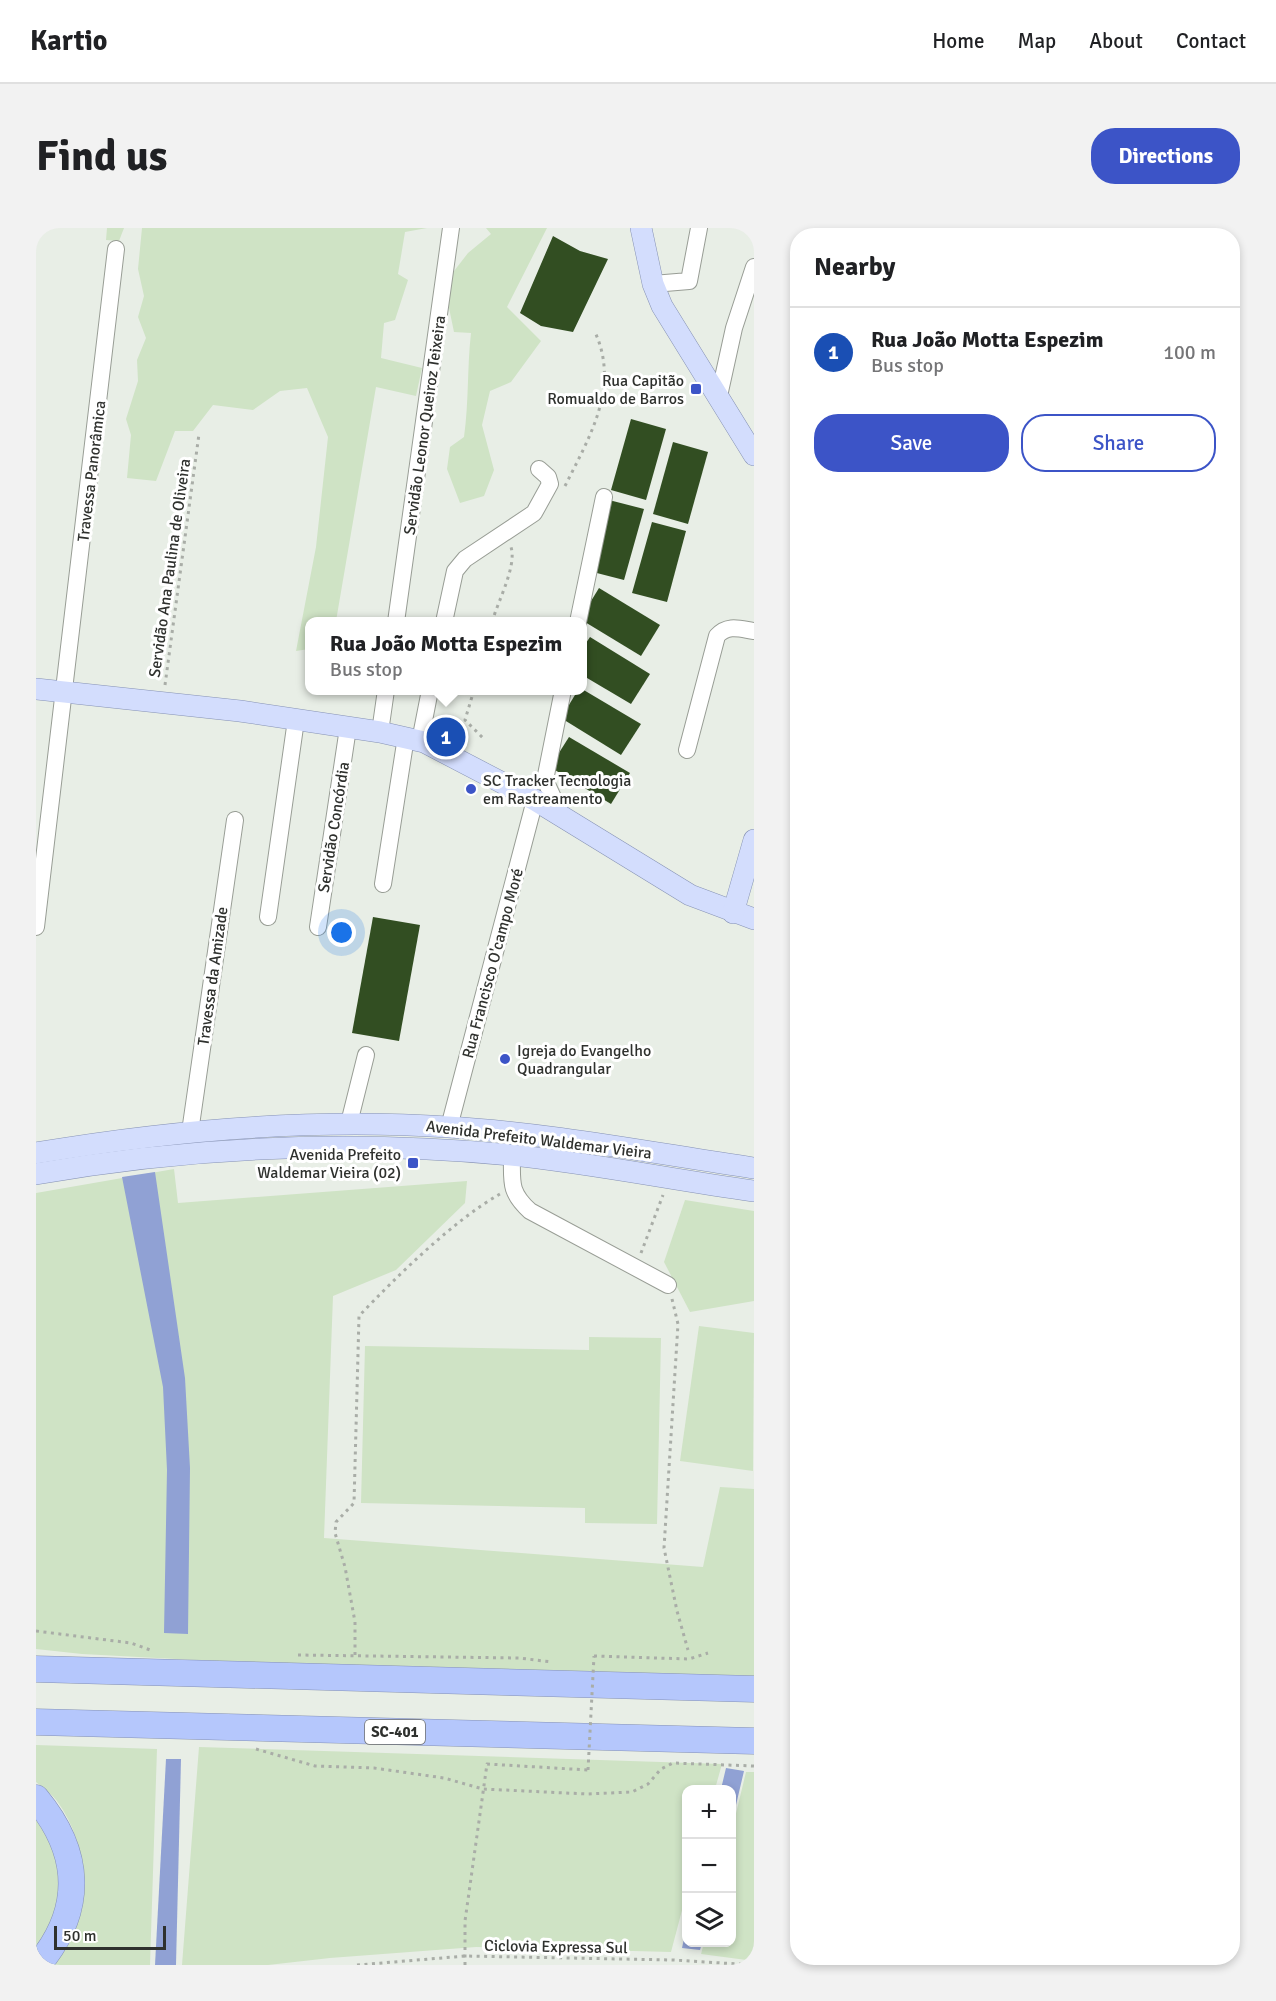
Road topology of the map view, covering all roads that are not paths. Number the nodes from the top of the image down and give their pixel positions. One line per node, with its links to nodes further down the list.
1 (451, 228): 11 (street, Servidão Leonor Queiroz Teixeira)
2 (641, 228): 6 (main road)
3 (699, 228): 6 (street)
4 (116, 249): 16 (street, Travessa Panorâmica)
5 (754, 267): 7 (street)
6 (653, 284): 7 (main road)
7 (718, 396): 8 (main road)
8 (754, 455)
9 (539, 469): 12 (street)
10 (604, 497): 13 (street)
11 (397, 617)
12 (445, 617)
13 (579, 617)
14 (754, 632): 24 (street)
15 (36, 689): 16 (main road)
16 (66, 693): 20 (main road); 33 (street, Travessa Panorâmica)
17 (385, 695): 22 (street)
18 (428, 695): 23 (street)
19 (562, 695): 26 (street)
20 (296, 720): 21 (main road); 31 (street)
21 (348, 728): 22 (main road); 34 (street, Servidão Concórdia)
22 (380, 732): 23 (main road)
23 (413, 739): 25 (main road); 29 (street)
24 (687, 750)
25 (535, 800): 26 (main road); 37 (street, Rua Francisco O'campo Moré)
26 (562, 817): 30 (main road)
27 (235, 820): 38 (street, Travessa da Amizade)
28 (754, 840): 30 (main road)
29 (383, 884)
30 (733, 913): 32 (main road)
31 (268, 918)
32 (754, 919)
33 (36, 927)
34 (318, 927)
35 (366, 1055): 36 (street)
36 (355, 1123): 37 (main road, Avenida Prefeito Waldemar Vieira); 38 (main road, Avenida Prefeito Waldemar Vieira); 39 (main road)
37 (448, 1127): 42 (main road, Avenida Prefeito Waldemar Vieira)
38 (190, 1132): 40 (main road, Avenida Prefeito Waldemar Vieira)
39 (359, 1147): 41 (main road, Avenida Prefeito Waldemar Vieira); 43 (main road, Avenida Prefeito Waldemar Vieira)
40 (36, 1153)
41 (512, 1155): 44 (main road, Avenida Prefeito Waldemar Vieira); 45 (street)
42 (754, 1168)
43 (36, 1174)
44 (754, 1191)
45 (668, 1286)
46 (36, 1661): 48 (highway)
47 (36, 1669): 48 (highway)
48 (62, 1669): 49 (highway)
49 (754, 1689)
50 (36, 1722): 51 (highway, SC-401)
51 (754, 1741)
52 (36, 1797): 53 (highway)
53 (38, 1965)

